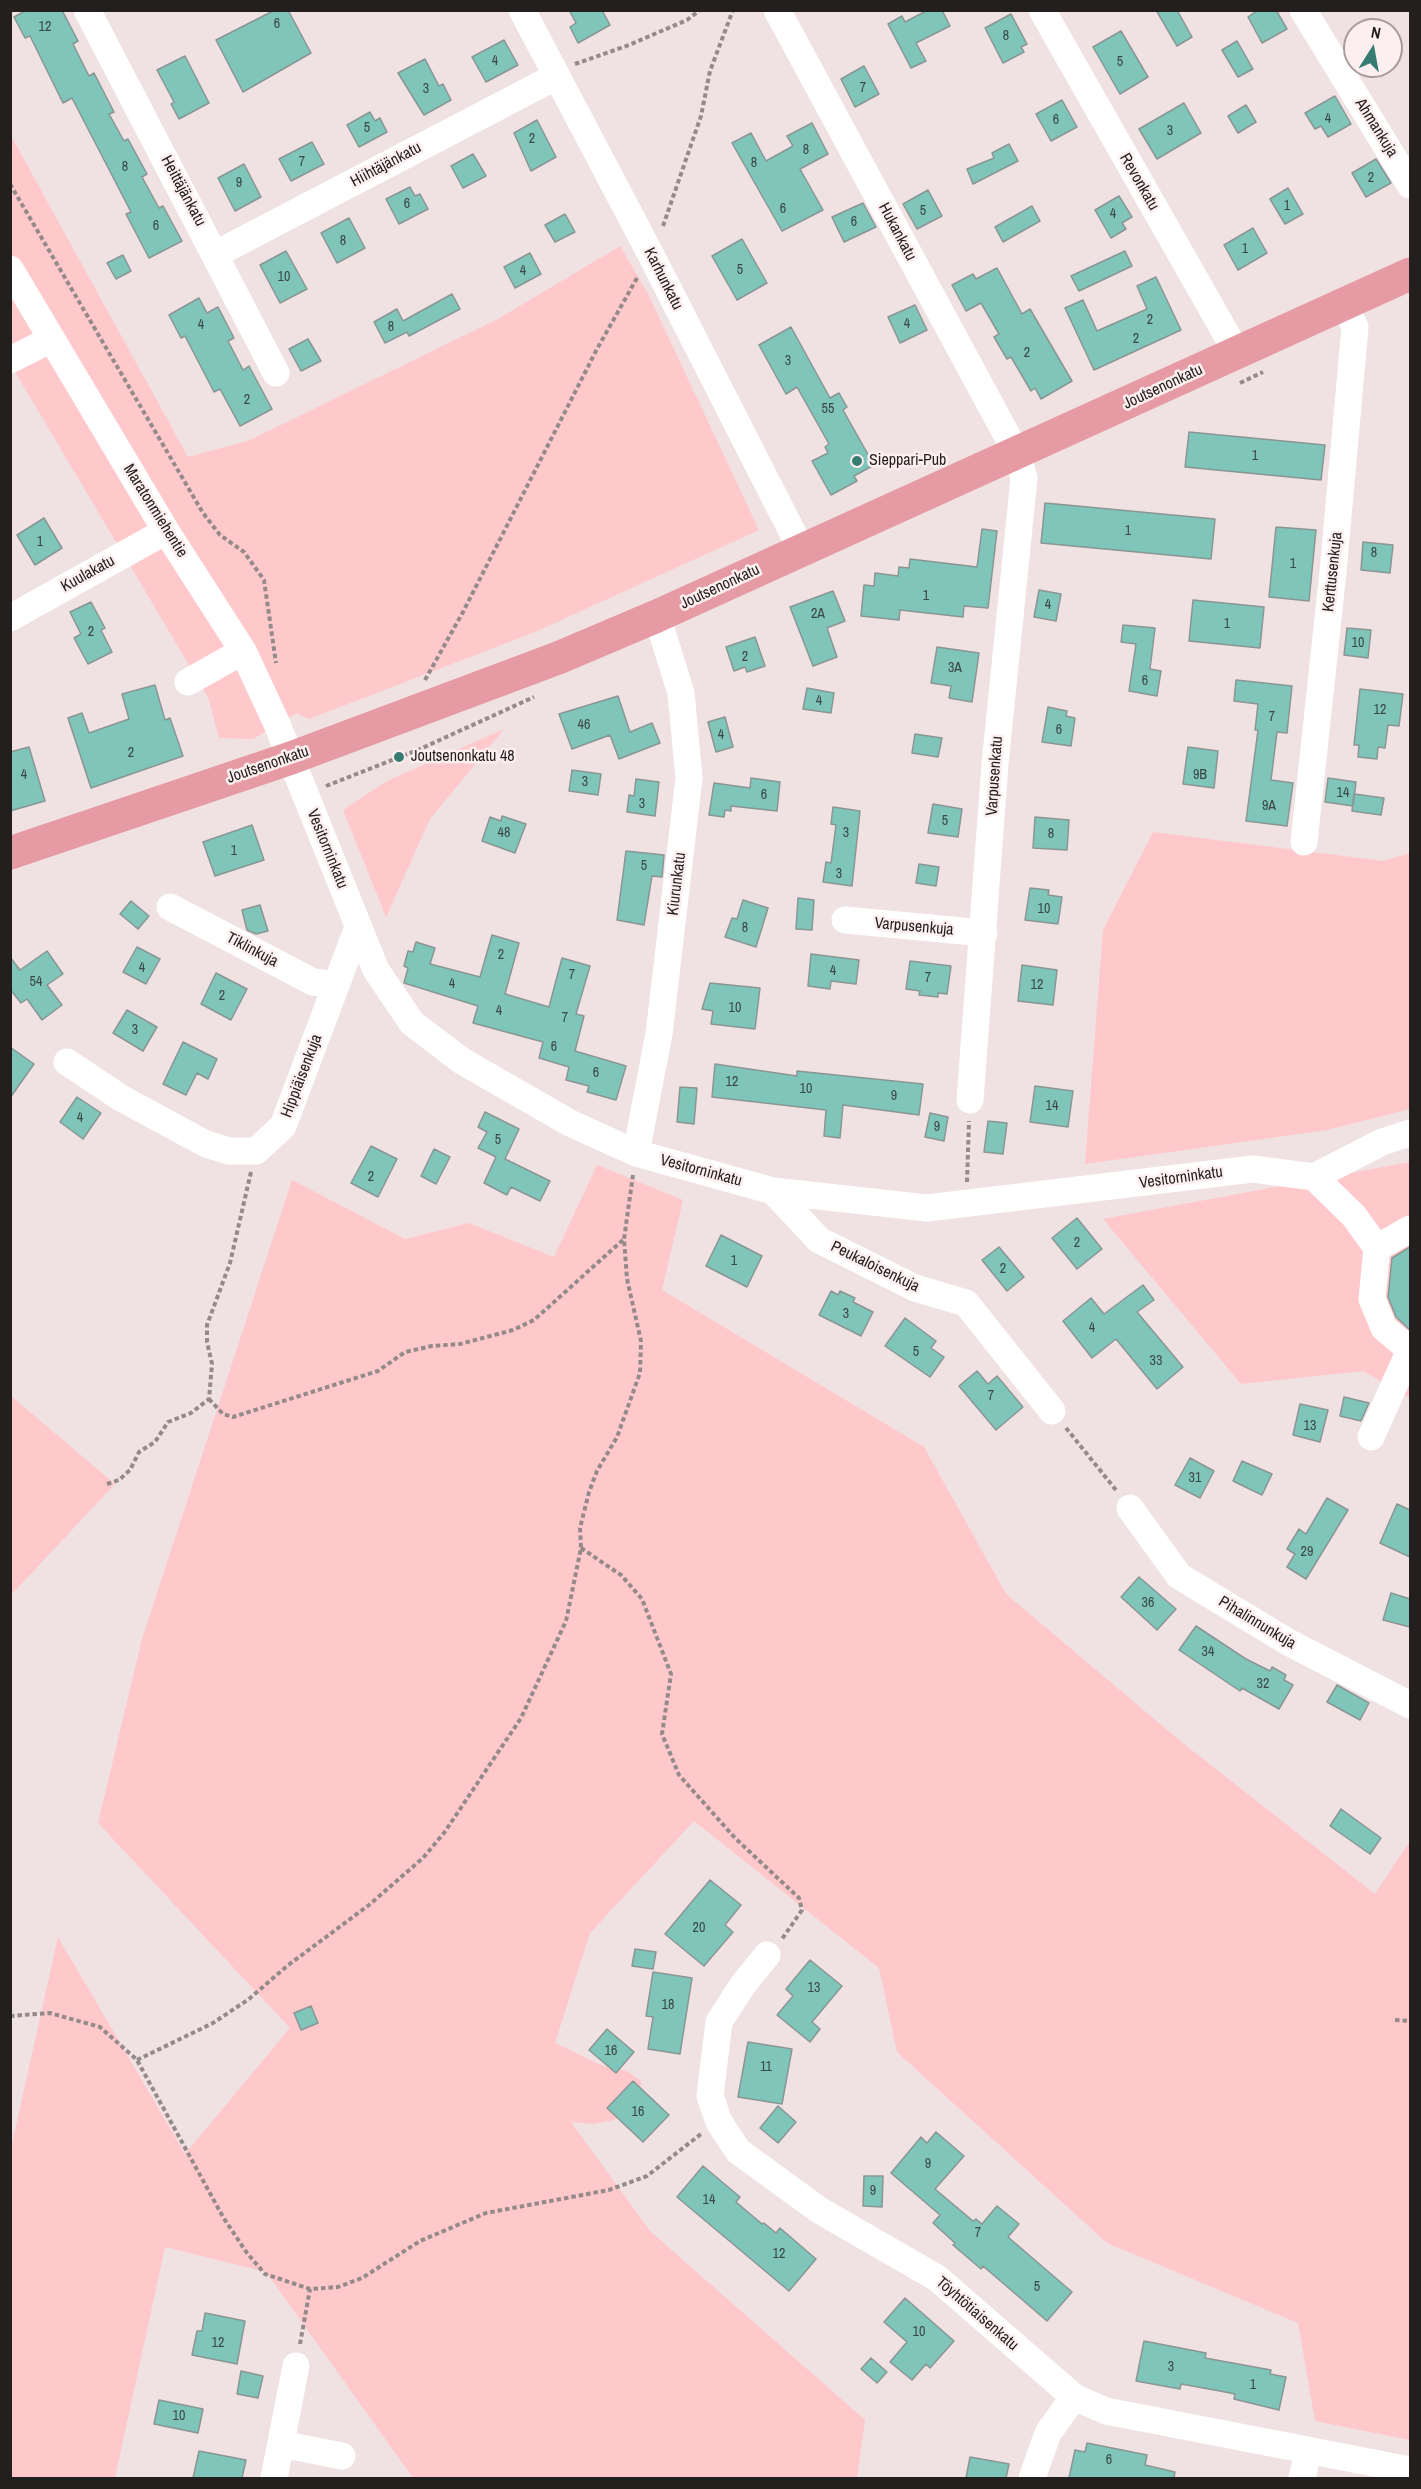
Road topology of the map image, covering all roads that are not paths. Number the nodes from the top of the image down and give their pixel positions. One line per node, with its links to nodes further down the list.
1 (87, 10): 8 (street, Heittäjänkatu)
2 (522, 10): 6 (street, Karhunkatu)
3 (777, 10): 16 (street, Hukankatu)
4 (1042, 10): 13 (street, Revonkatu)
5 (1303, 10): 7 (street, Ahmankuja)
6 (556, 74): 8 (street, Hiihtäjänkatu); 18 (street, Karhunkatu)
7 (1410, 184)
8 (216, 254): 15 (street, Heittäjänkatu)
9 (10, 269): 12 (street, Maratonmiehentie)
10 (1410, 274): 11 (main road, Joutsenonkatu)
11 (1344, 304): 13 (main road, Joutsenonkatu); 24 (street, Kerttusenkuja)
12 (50, 339): 14 (street); 17 (street, Maratonmiehentie)
13 (1237, 353): 16 (main road, Joutsenonkatu)
14 (10, 360)
15 (276, 373)
16 (1017, 454): 18 (main road, Joutsenonkatu); 29 (street, Varpusenkatu)
17 (166, 531): 20 (street, Kuulakatu); 21 (street, Maratonmiehentie)
18 (801, 549): 19 (main road, Joutsenonkatu)
19 (657, 616): 23 (main road, Joutsenonkatu); 34 (street, Kiurunkatu)
20 (10, 618)
21 (243, 651): 22 (street); 23 (street, Maratonmiehentie)
22 (188, 682)
23 (291, 758): 25 (main road, Joutsenonkatu); 28 (street, Vesitorninkatu)
24 (1304, 842)
25 (10, 853)
26 (170, 907): 30 (street, Tiklinkuja)
27 (844, 921): 29 (street, Varpusenkuja)
28 (358, 927): 30 (street, Hippiäisenkuja); 34 (street, Vesitorninkatu)
29 (984, 933): 32 (street, Varpusenkatu)
30 (336, 985): 31 (street, Hippiäisenkuja)
31 (67, 1062)
32 (970, 1100)
33 (1410, 1133): 35 (street)
34 (636, 1153): 36 (street, Vesitorninkatu)
35 (1314, 1177): 36 (street, Vesitorninkatu); 38 (street)
36 (773, 1191): 40 (street, Peukaloisenkuja)
37 (1410, 1230): 38 (street)
38 (1377, 1248): 39 (street)
39 (1410, 1350): 41 (street)
40 (1052, 1411)
41 (1371, 1437)
42 (1130, 1508): 43 (street, Pihalinnunkuja)
43 (1410, 1705)
44 (767, 1955): 46 (street, Töyhtötiaisenkatu)
45 (296, 2366): 47 (street)
46 (1074, 2397): 48 (street, Töyhtötiaisenkatu); 52 (street)
47 (281, 2444): 49 (street); 51 (street)
48 (1308, 2452): 50 (street, Töyhtötiaisenkatu); 53 (street)
49 (342, 2456)
50 (1410, 2470)
51 (274, 2478)
52 (1032, 2478)
53 (1302, 2478)

